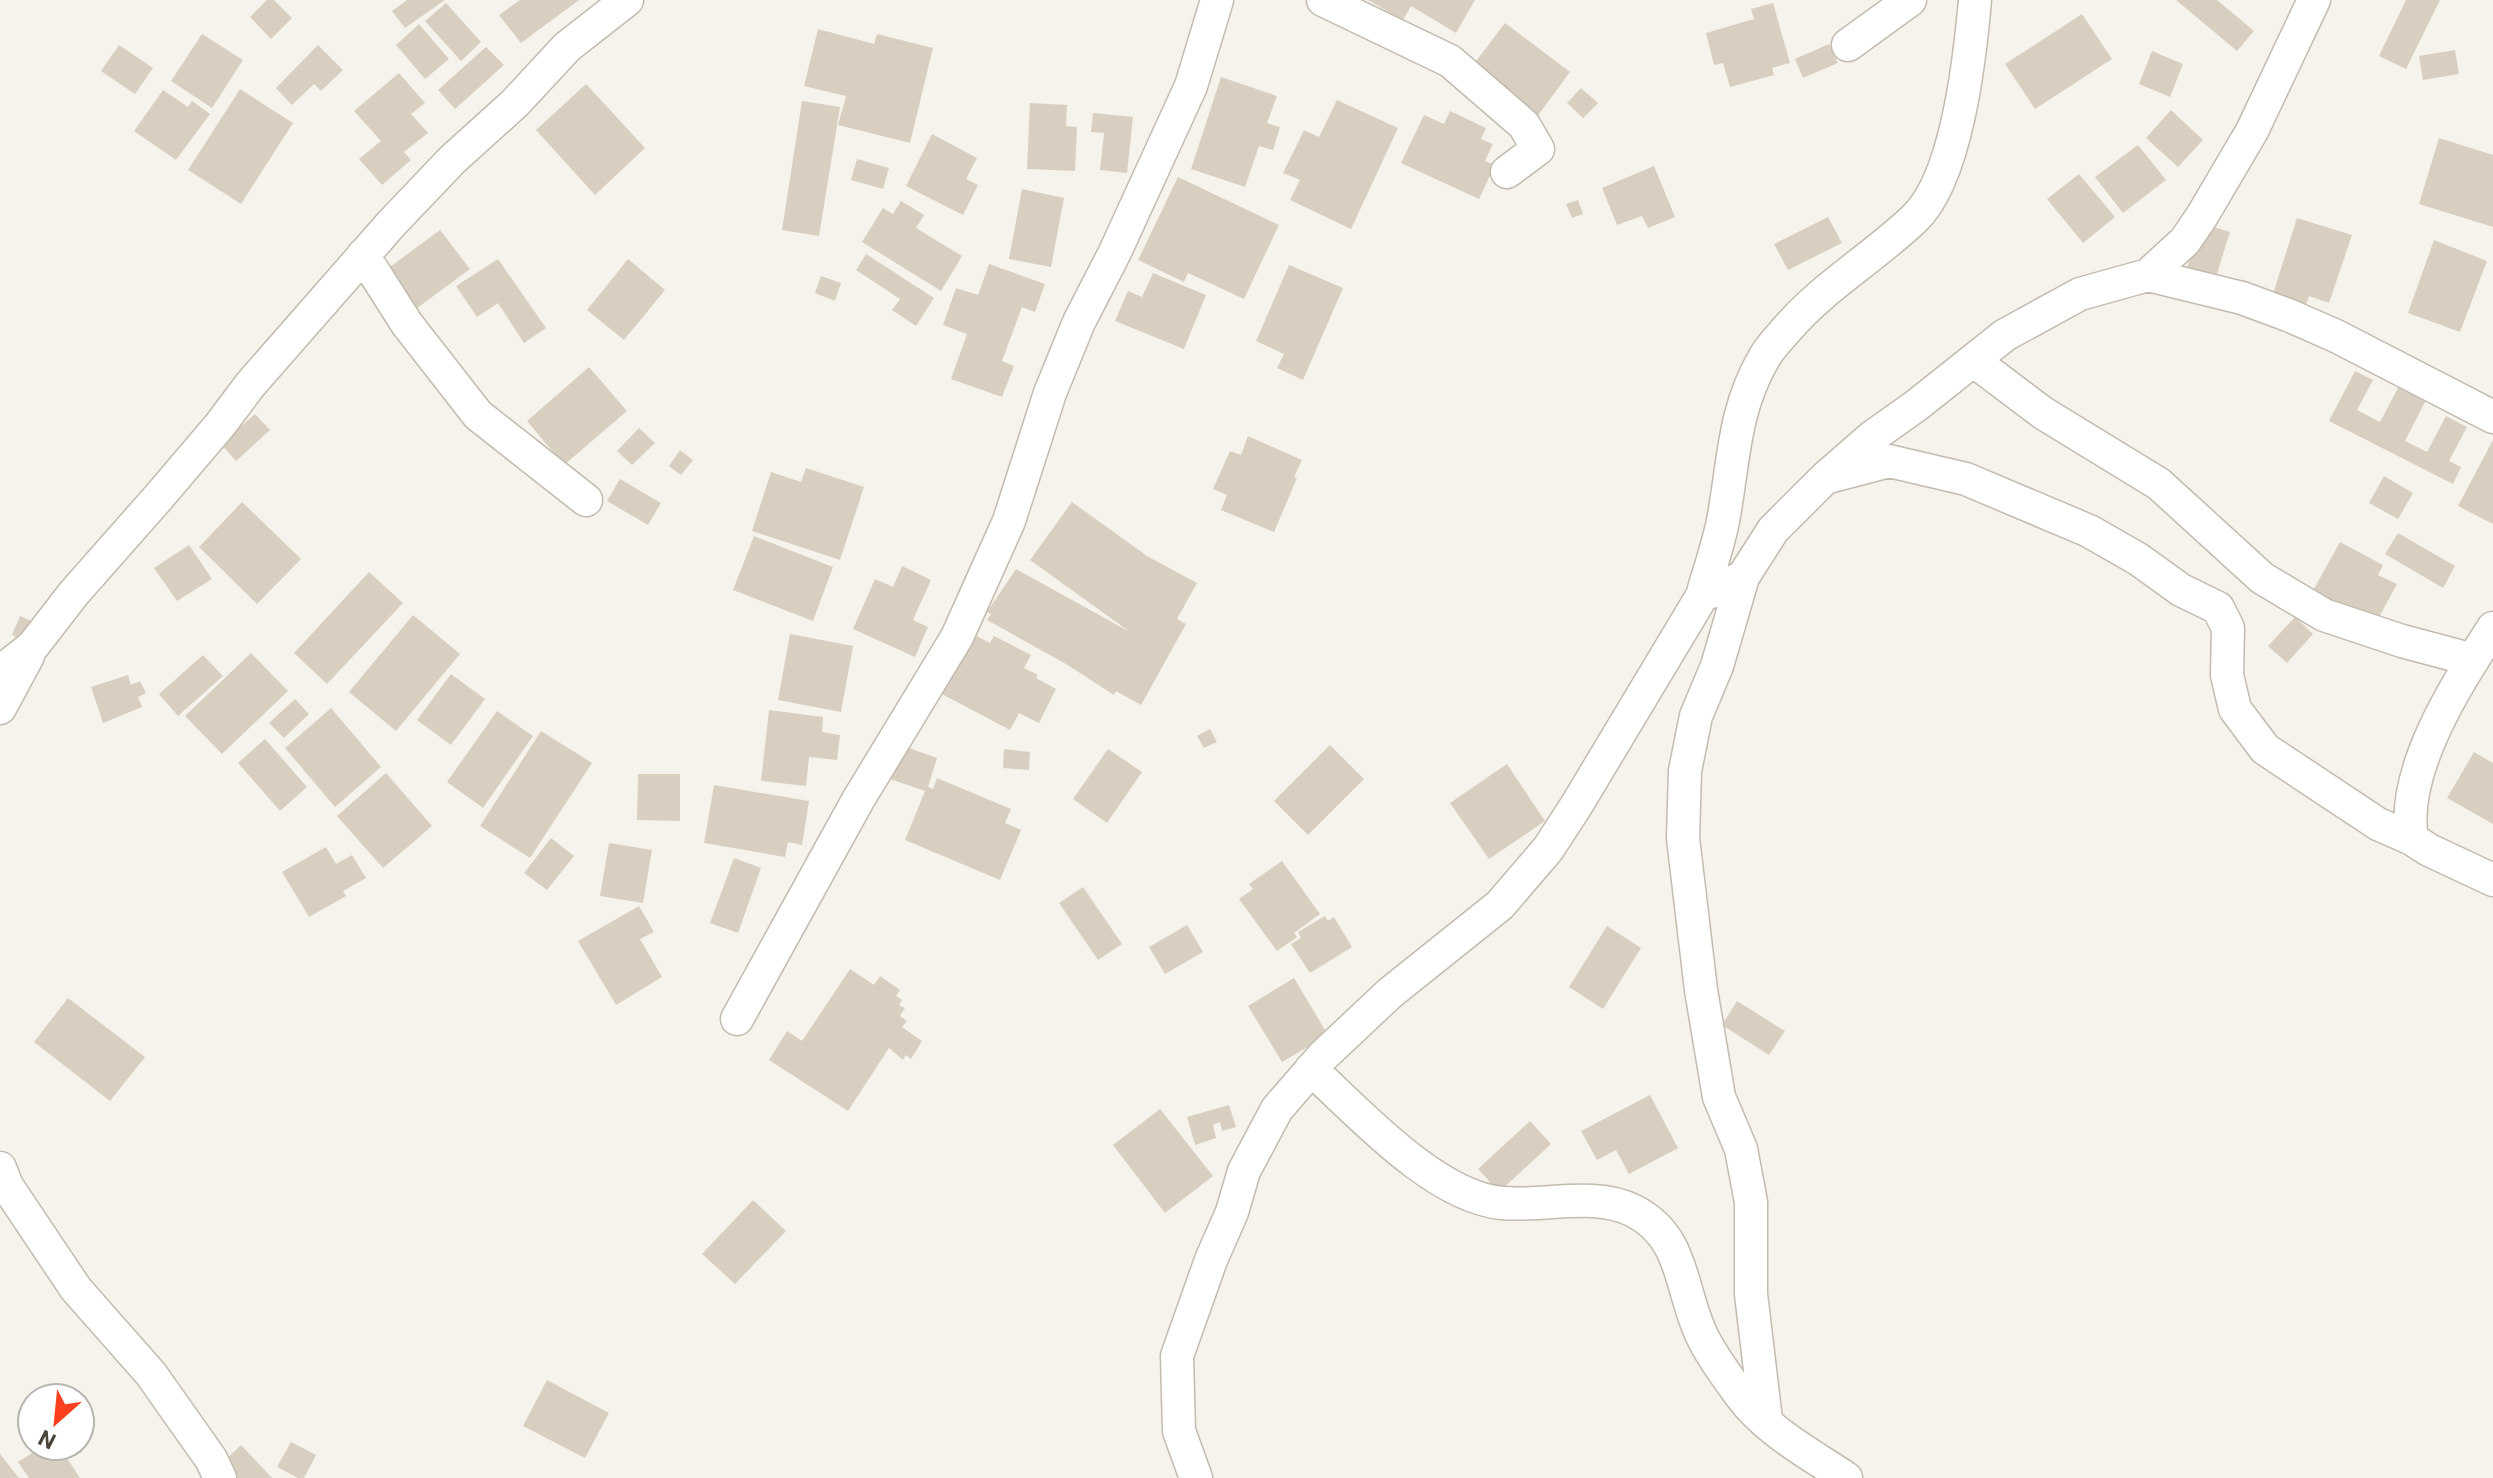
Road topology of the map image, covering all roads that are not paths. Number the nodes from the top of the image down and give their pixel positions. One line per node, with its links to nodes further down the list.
1 (627, 0): 9 (street)
2 (1217, 0): 24 (street)
3 (1323, 0): 8 (street)
4 (1910, 0): 7 (street)
5 (1975, 0): 16 (street)
6 (2314, 0): 10 (street)
7 (1848, 45)
8 (1507, 172)
9 (363, 255): 14 (street); 18 (street)
10 (2148, 275): 11 (street); 12 (street)
11 (1974, 361): 13 (street); 19 (street)
12 (2493, 417)
13 (1825, 478): 15 (street); 22 (street)
14 (586, 500)
15 (1743, 577): 16 (street); 27 (street)
16 (1702, 596): 25 (street)
17 (2493, 628): 19 (street)
18 (33, 646): 20 (street); 21 (street)
19 (2473, 660): 22 (street)
20 (0, 672)
21 (0, 708)
22 (2412, 839): 23 (street)
23 (2493, 880)
24 (737, 1019)
25 (1311, 1069): 27 (street); 29 (street)
26 (0, 1168): 28 (street)
27 (1766, 1420): 30 (street)
28 (220, 1478)
29 (1196, 1478)
30 (1846, 1478)

